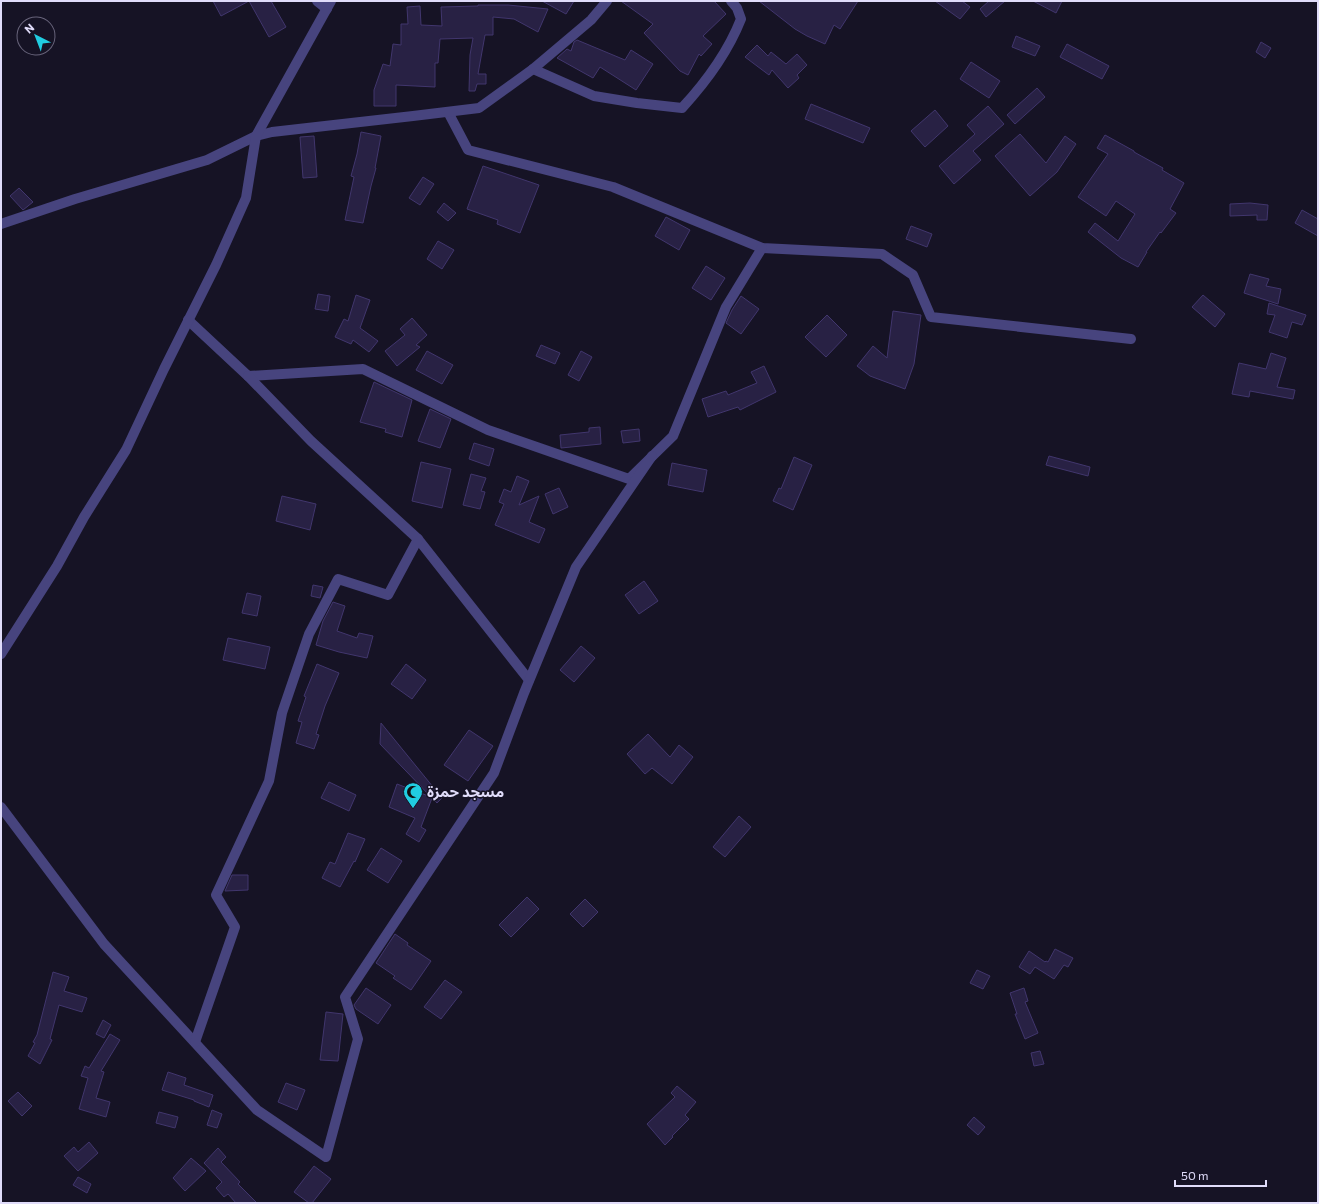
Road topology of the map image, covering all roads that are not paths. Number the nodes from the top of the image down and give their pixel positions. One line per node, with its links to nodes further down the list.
1 (317, 1): 4 (street)
2 (607, 1): 5 (street)
3 (731, 1): 5 (street)
4 (329, 5): 7 (street)
5 (533, 69): 6 (street)
6 (448, 112): 7 (street); 9 (street)
7 (256, 136): 8 (street); 10 (street)
8 (1, 224)
9 (762, 248): 11 (street); 13 (street)
10 (188, 320): 12 (street); 15 (street)
11 (1131, 340)
12 (248, 376): 13 (street); 14 (street)
13 (652, 456): 16 (street)
14 (418, 538): 16 (street); 18 (street)
15 (1, 654)
16 (529, 680): 18 (street)
17 (1, 807): 18 (street)
18 (195, 1042)

